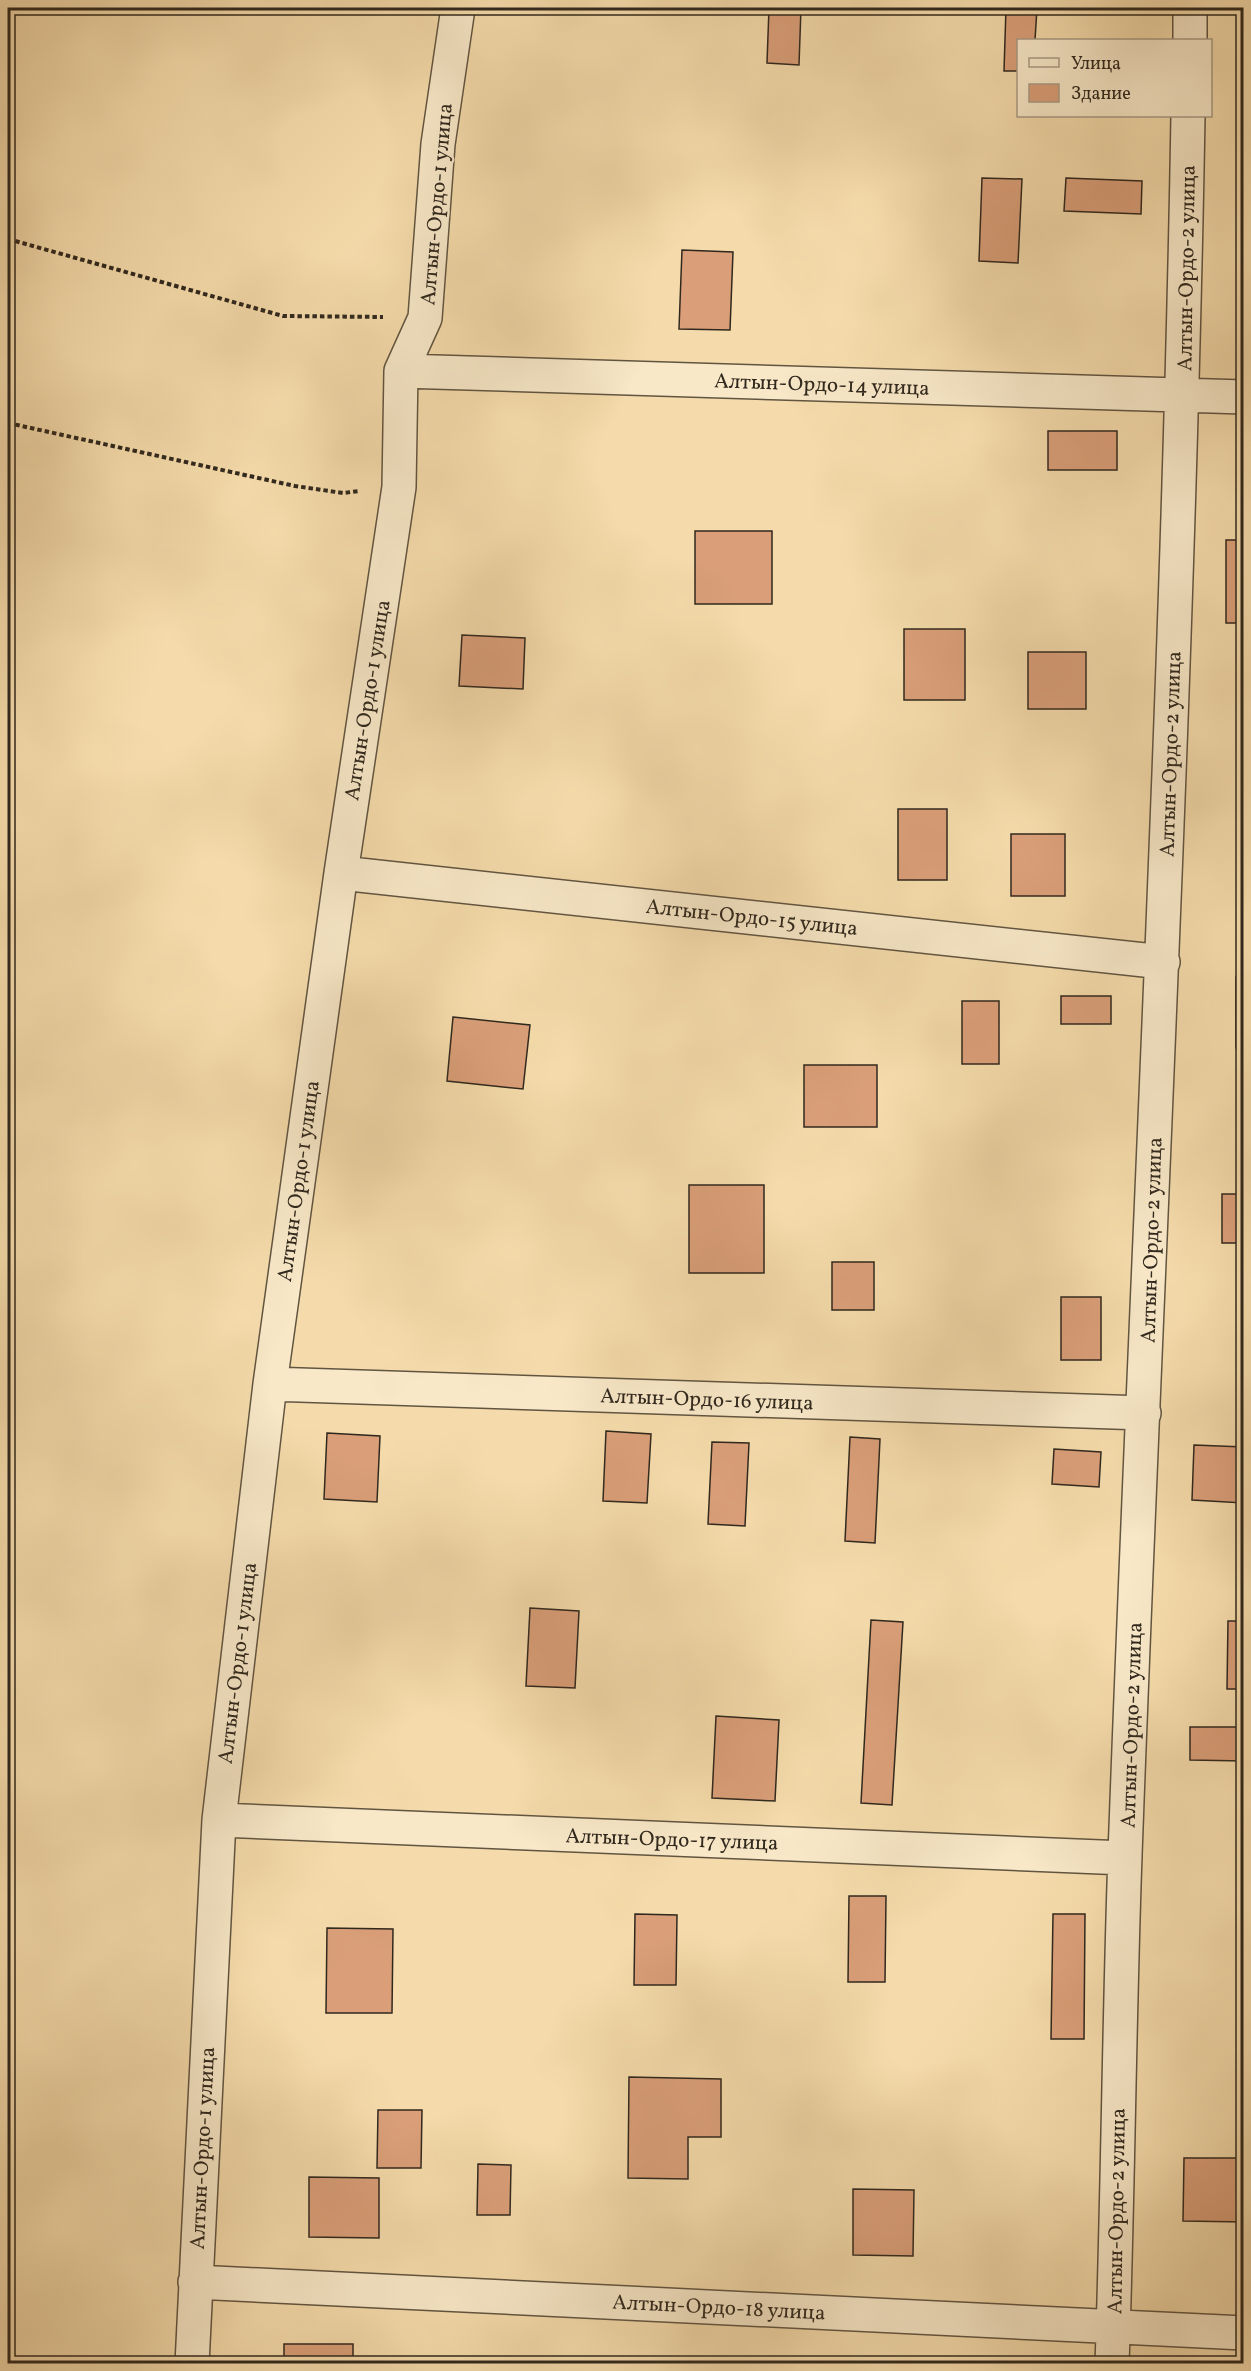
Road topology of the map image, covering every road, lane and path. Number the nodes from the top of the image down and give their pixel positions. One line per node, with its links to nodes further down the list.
1 (458, 8): 6 (street, Алтын-Ордо-1 улица)
2 (1190, 8): 3 (street)
3 (1190, 39)
4 (1188, 117): 8 (street, Алтын-Ордо-2 улица)
5 (8, 239): 6 (path)
6 (425, 318): 7 (street, Алтын-Ордо-1 улица)
7 (401, 371): 8 (street, Алтын-Ордо-14 улица); 11 (street, Алтын-Ордо-1 улица)
8 (1184, 395): 9 (street, Алтын-Ордо-14 улица); 13 (street, Алтын-Ордо-2 улица)
9 (1244, 397)
10 (8, 423): 11 (path)
11 (399, 487): 12 (street, Алтын-Ордо-1 улица)
12 (341, 873): 13 (street, Алтын-Ордо-15 улица); 14 (street, Алтын-Ордо-1 улица)
13 (1163, 962): 15 (street, Алтын-Ордо-2 улица)
14 (270, 1384): 15 (street, Алтын-Ордо-16 улица); 16 (street, Алтын-Ордо-1 улица)
15 (1144, 1413): 17 (street, Алтын-Ордо-2 улица)
16 (219, 1820): 17 (street, Алтын-Ордо-17 улица); 18 (street, Алтын-Ордо-1 улица)
17 (1125, 1858): 19 (street, Алтын-Ордо-2 улица)
18 (195, 2282): 19 (street, Алтын-Ордо-18 улица); 21 (street, Алтын-Ордо-1 улица)
19 (1113, 2327): 20 (street, Алтын-Ордо-18 улица); 22 (street, Алтын-Ордо-2 улица)
20 (1244, 2333)
21 (192, 2364)
22 (1112, 2364)

